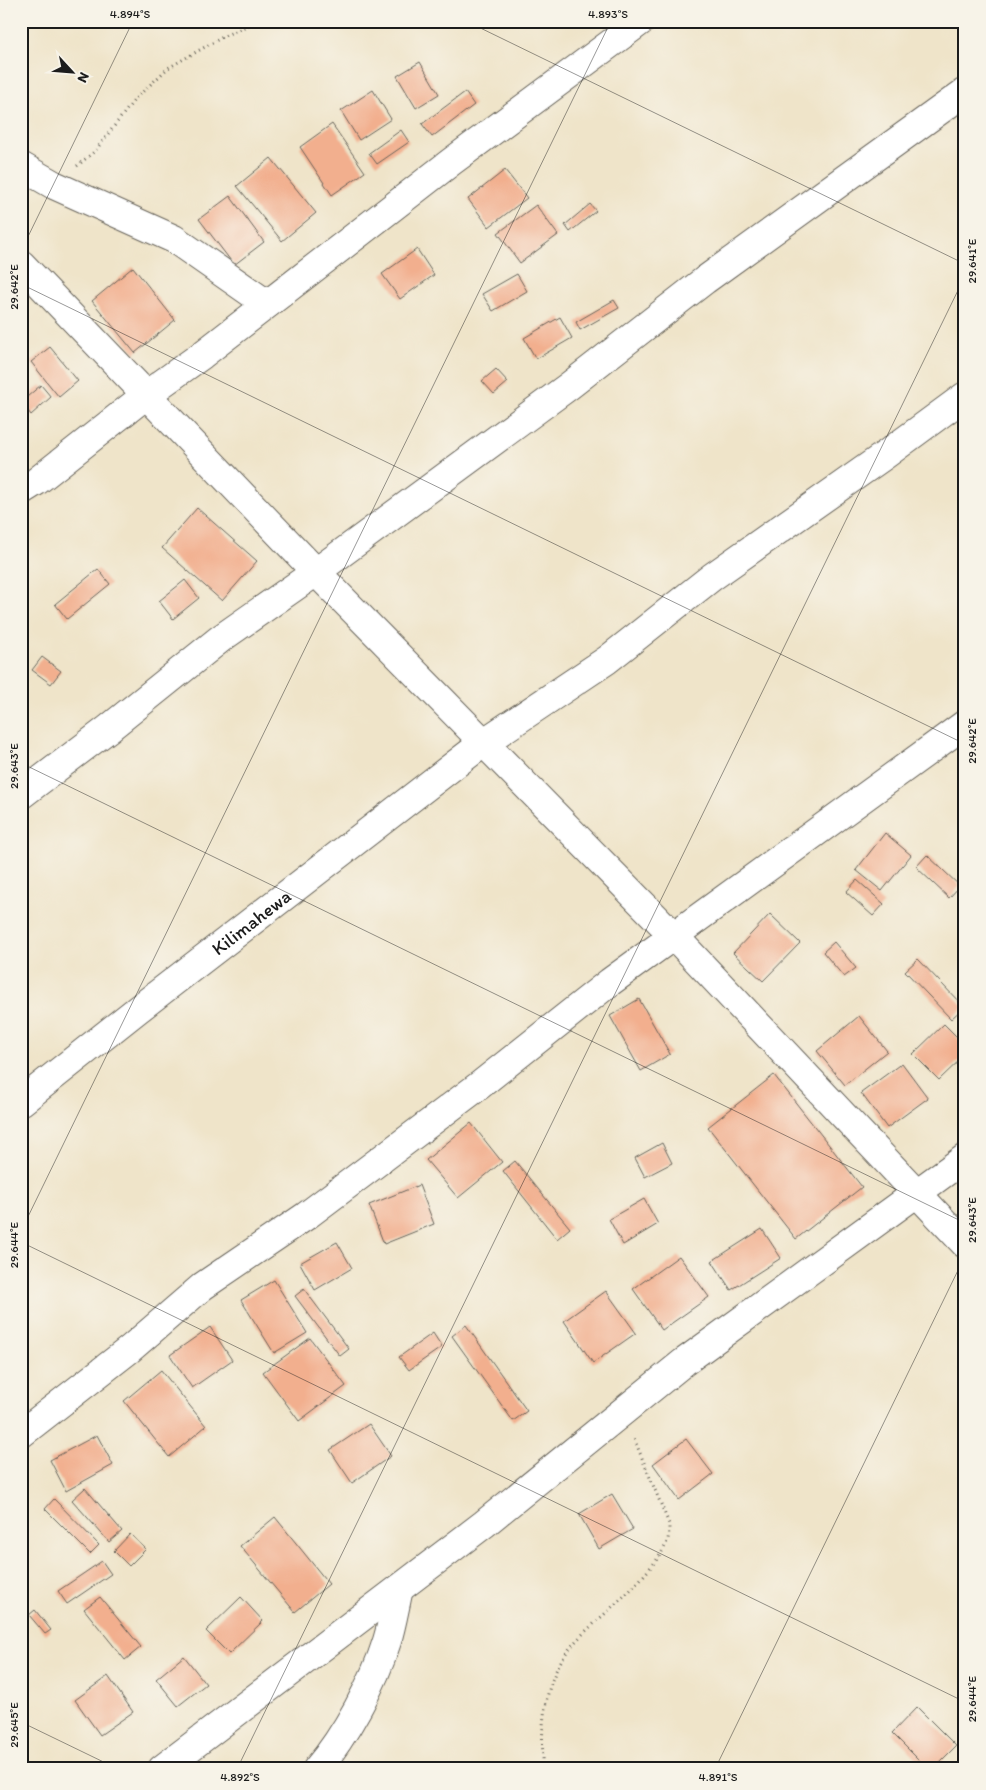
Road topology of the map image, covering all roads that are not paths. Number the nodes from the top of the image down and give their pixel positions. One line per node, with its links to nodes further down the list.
1 (641, 21): 5 (street)
2 (965, 92): 9 (street)
3 (21, 166): 5 (street)
4 (21, 264): 6 (street)
5 (267, 304): 6 (street)
6 (146, 395): 8 (street); 9 (street)
7 (965, 396): 11 (street, Kilimahewa)
8 (21, 491)
9 (316, 572): 11 (street); 12 (street)
10 (965, 724): 13 (street)
11 (484, 744): 13 (street); 14 (street, Kilimahewa)
12 (21, 795)
13 (674, 936): 16 (street); 18 (street)
14 (21, 1102)
15 (965, 1158): 16 (street)
16 (916, 1194): 17 (street); 19 (street)
17 (965, 1244)
18 (21, 1434)
19 (399, 1589): 20 (street); 21 (street)
20 (162, 1769)
21 (317, 1769)

